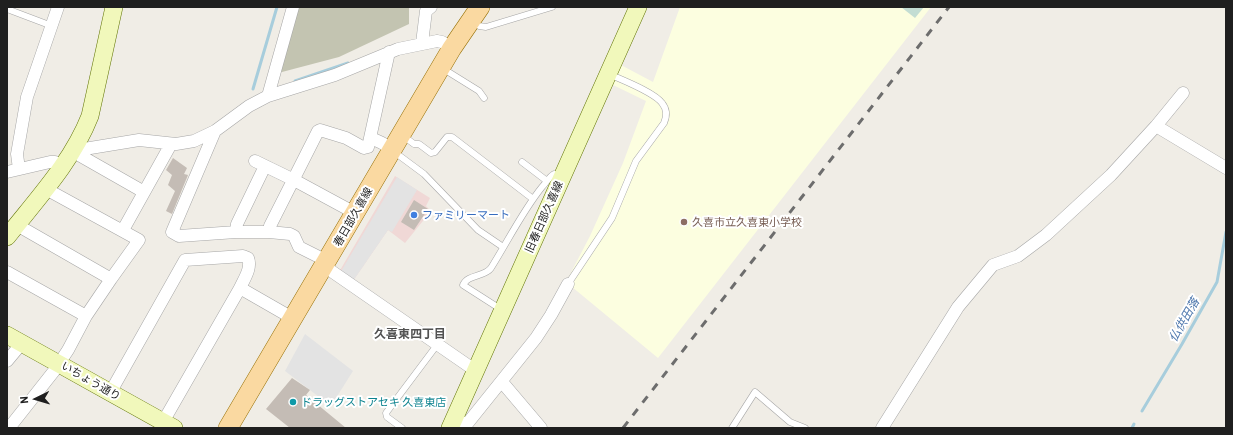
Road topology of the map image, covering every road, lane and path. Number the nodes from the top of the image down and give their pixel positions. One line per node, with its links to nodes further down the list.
1 (58, 7): 9 (street)
2 (114, 7): 24 (street)
3 (293, 7): 16 (street)
4 (431, 7): 10 (street)
5 (552, 7): 8 (lane)
6 (638, 7): 14 (street, 旧春日部久喜線)
7 (7, 9): 9 (lane)
8 (475, 14): 11 (main road, 春日部久喜線)
9 (52, 26): 28 (street)
10 (422, 43): 11 (street); 12 (street)
11 (452, 48): 13 (main road, 春日部久喜線)
12 (389, 52): 16 (street); 21 (street)
13 (440, 67): 17 (lane); 20 (main road, 春日部久喜線)
14 (608, 74): 30 (street, 旧春日部久喜線); 44 (lane)
15 (1183, 93): 18 (street)
16 (268, 96): 19 (street)
17 (484, 98)
18 (1156, 126): 27 (street); 67 (street)
19 (215, 131): 22 (street); 38 (street)
20 (401, 134): 23 (main road, 春日部久喜線); 34 (lane)
21 (371, 138): 23 (street); 31 (street)
22 (172, 144): 24 (street); 33 (street)
23 (392, 150): 35 (main road, 春日部久喜線); 40 (lane)
24 (72, 151): 26 (street); 33 (street)
25 (522, 162): 30 (lane)
26 (62, 166): 28 (street); 32 (street)
27 (1226, 168)
28 (19, 169): 29 (street)
29 (7, 172)
30 (555, 179): 34 (lane); 46 (street, 旧春日部久喜線)
31 (294, 180): 35 (street); 38 (street); 39 (street)
32 (46, 189): 36 (street); 37 (street)
33 (144, 192): 36 (street)
34 (533, 199): 40 (lane)
35 (355, 214): 41 (main road, 春日部久喜線)
36 (123, 230): 43 (street)
37 (12, 231): 43 (street)
38 (236, 232): 39 (street)
39 (269, 232): 41 (street)
40 (503, 247): 46 (lane)
41 (326, 264): 48 (main road, 春日部久喜線); 51 (street)
42 (7, 272): 47 (street)
43 (111, 278): 47 (street)
44 (568, 284): 55 (street)
45 (240, 288): 48 (street); 56 (street); 58 (street)
46 (503, 310): 54 (street, 旧春日部久喜線)
47 (86, 316): 53 (street)
48 (294, 319): 61 (main road, 春日部久喜線)
49 (7, 335): 50 (street, いちょう通り)
50 (22, 343): 52 (street); 53 (street, いちょう通り)
51 (437, 345): 54 (street); 62 (lane)
52 (7, 361)
53 (59, 363): 56 (street, いちょう通り); 60 (street)
54 (476, 371): 59 (street, 旧春日部久喜線)
55 (502, 382): 59 (street); 63 (street)
56 (110, 392): 58 (street, いちょう通り)
57 (790, 422): 64 (lane); 65 (lane); 66 (lane)
58 (169, 425)
59 (461, 425)
60 (9, 428)
61 (228, 428)
62 (402, 428)
63 (541, 428)
64 (732, 428)
65 (786, 428)
66 (805, 428)
67 (882, 428)

